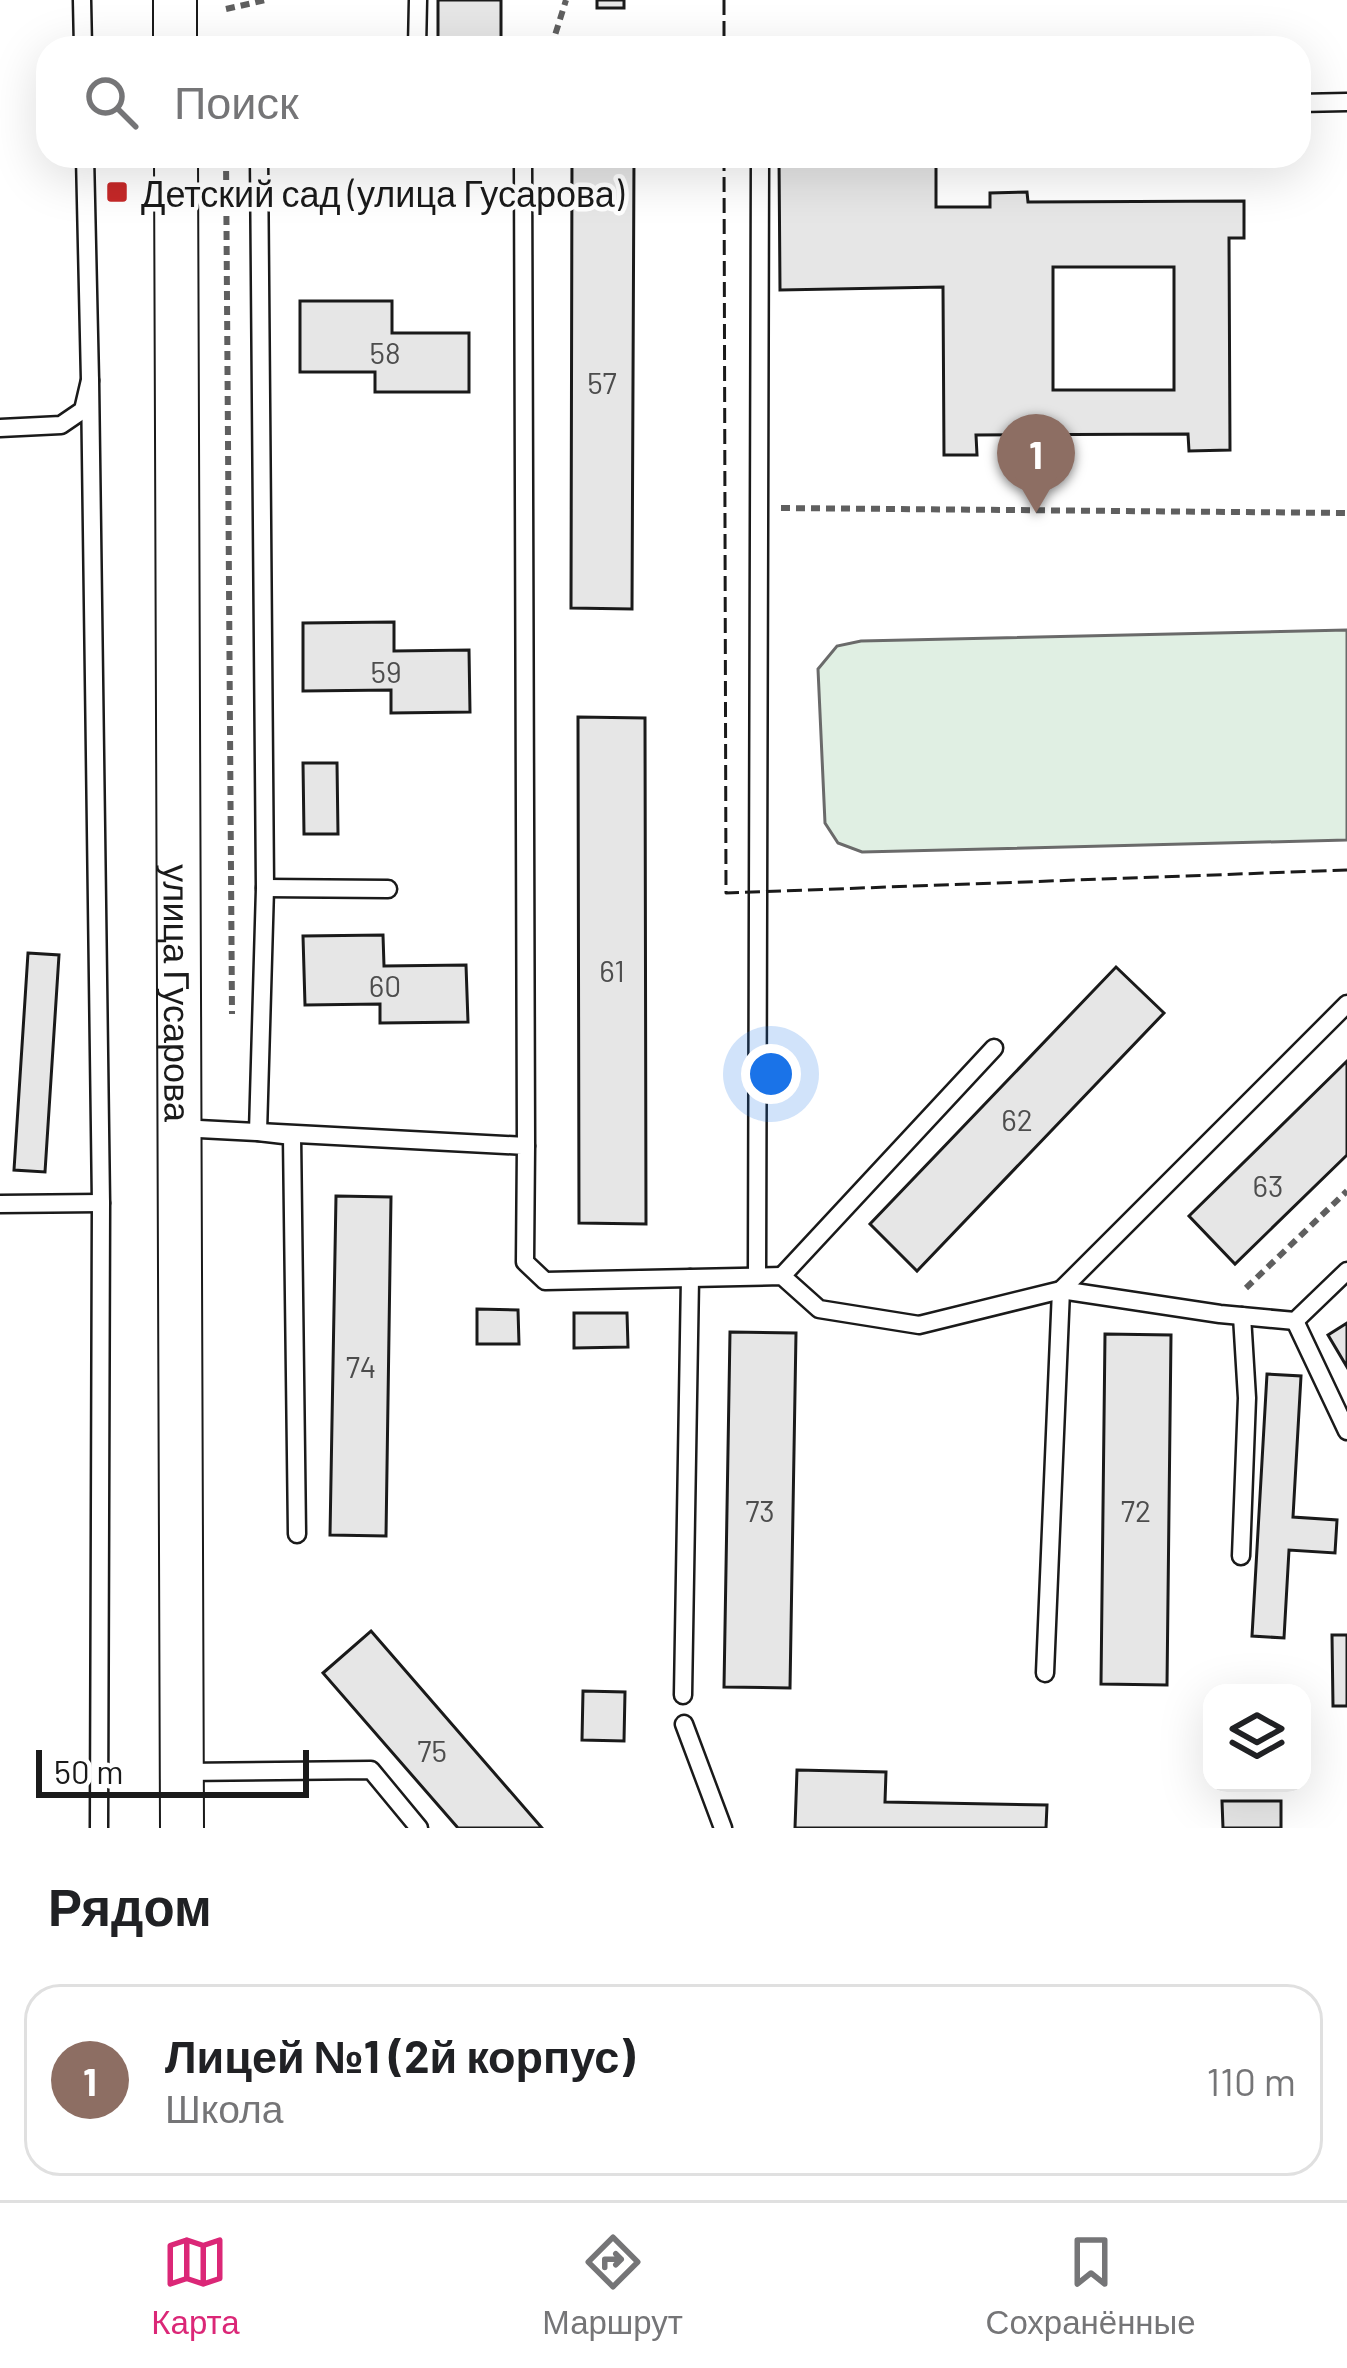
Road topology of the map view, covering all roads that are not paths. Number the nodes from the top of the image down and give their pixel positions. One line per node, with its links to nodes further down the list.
1 (82, 0): 3 (lane)
2 (418, 0): 4 (lane)
3 (83, 36)
4 (417, 36)
5 (1347, 102): 6 (lane)
6 (1311, 103)
7 (85, 168): 12 (lane)
8 (176, 168): 18 (street, улица Гусарова)
9 (259, 168): 14 (lane)
10 (524, 168): 21 (lane)
11 (760, 168): 25 (lane)
12 (90, 380): 13 (lane); 22 (lane)
13 (0, 428)
14 (265, 888): 15 (lane); 19 (lane)
15 (388, 889)
16 (1347, 1004): 28 (lane)
17 (994, 1048): 26 (lane)
18 (178, 1128): 19 (lane); 37 (street, улица Гусарова)
19 (258, 1132): 20 (lane)
20 (292, 1136): 21 (lane); 32 (lane)
21 (526, 1146): 27 (lane)
22 (101, 1203): 23 (lane); 38 (lane)
23 (0, 1204)
24 (1347, 1271): 30 (lane)
25 (757, 1276): 26 (lane); 27 (lane)
26 (782, 1276): 28 (lane)
27 (690, 1278): 35 (lane)
28 (1060, 1290): 29 (lane); 34 (lane)
29 (1243, 1316): 30 (lane); 33 (lane)
30 (1294, 1321): 31 (lane)
31 (1347, 1431)
32 (297, 1534)
33 (1241, 1556)
34 (1045, 1673)
35 (683, 1695)
36 (684, 1724): 41 (lane)
37 (183, 1772): 39 (street, улица Гусарова); 40 (lane)
38 (99, 1828)
39 (182, 1828)
40 (419, 1828)
41 (723, 1828)

